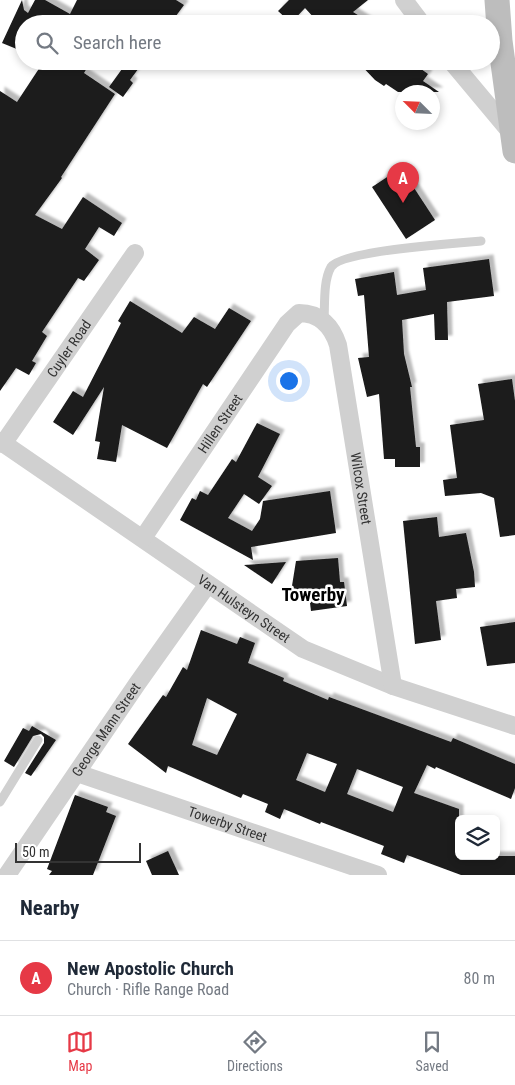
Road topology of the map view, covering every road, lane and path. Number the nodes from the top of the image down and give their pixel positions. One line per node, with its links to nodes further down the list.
1 (404, 0): 3 (street)
2 (497, 0): 4 (main road)
3 (415, 15)
4 (498, 15)
5 (500, 41): 7 (main road)
6 (458, 70): 7 (street)
7 (513, 143)
8 (480, 241): 10 (lane)
9 (134, 253): 11 (street, Cuyler Road)
10 (324, 321): 12 (street, Hillen Street); 14 (street, Wilcox Street)
11 (2, 443): 12 (street, Van Hulsteyn Street)
12 (143, 538): 13 (street, Van Hulsteyn Street)
13 (208, 584): 14 (street, Van Hulsteyn Street); 17 (street, George Mann Street)
14 (393, 686): 15 (street, Van Hulsteyn Street)
15 (515, 726)
16 (38, 740): 18 (lane)
17 (77, 773): 19 (street, George Mann Street); 20 (street, Towerby Street)
18 (0, 802)
19 (8, 875)
20 (378, 875)

